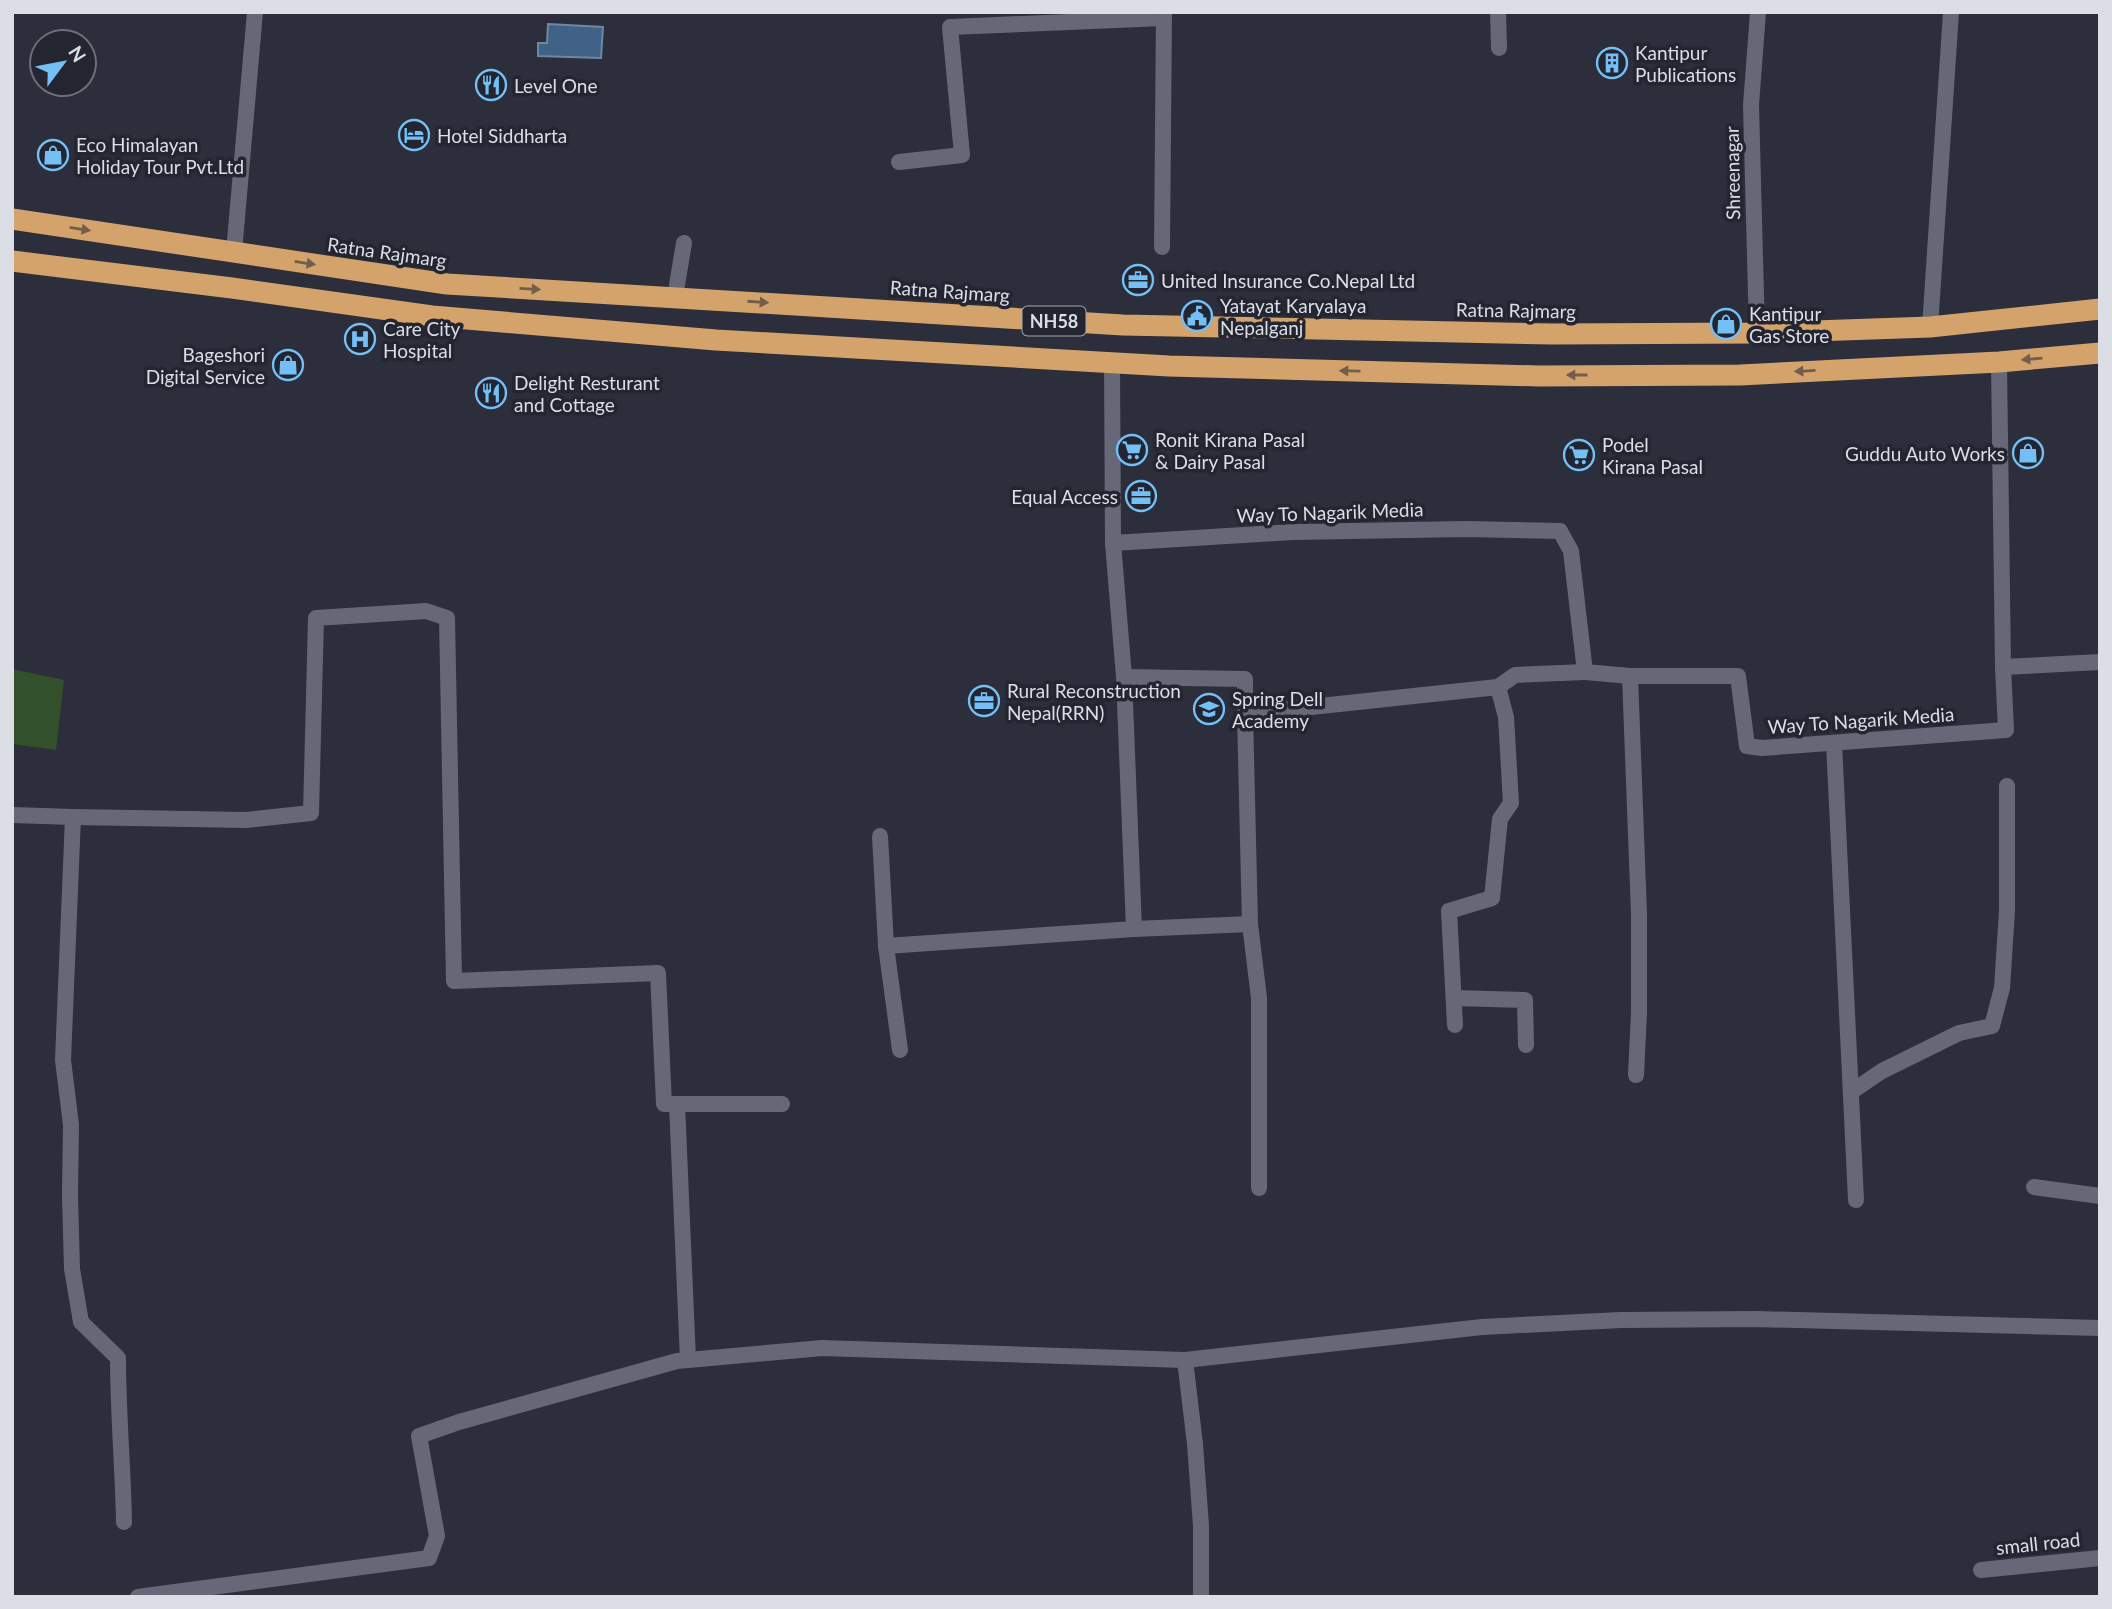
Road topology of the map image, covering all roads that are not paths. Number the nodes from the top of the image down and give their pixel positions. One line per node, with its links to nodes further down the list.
1 (255, 12): 11 (street)
2 (1498, 12): 6 (street)
3 (1758, 12): 16 (street, Shreenagar)
4 (1951, 12): 15 (street)
5 (1164, 15): 7 (street); 10 (street)
6 (1499, 48)
7 (900, 162)
8 (12, 219): 11 (highway, Ratna Rajmarg / NH58, one-way to 11)
9 (684, 243): 13 (street)
10 (1162, 247)
11 (234, 252): 13 (highway, Ratna Rajmarg / NH58, one-way to 13)
12 (12, 261): 18 (highway, NH58)
13 (675, 297): 16 (highway, Ratna Rajmarg / NH58, one-way to 16)
14 (2100, 309): 15 (highway, Ratna Rajmarg / NH58)
15 (1930, 327): 16 (highway, Ratna Rajmarg / NH58)
16 (1757, 333)
17 (2100, 353): 19 (highway, NH58, one-way to 19)
18 (1112, 362): 19 (highway, NH58, one-way to 18); 20 (street)
19 (1999, 362): 22 (street, Way To Nagarik Media)
20 (1113, 543): 23 (street, Way To Nagarik Media); 25 (street)
21 (2100, 662): 22 (street)
22 (2003, 667): 28 (street, Way To Nagarik Media)
23 (1585, 672): 24 (street, Way To Nagarik Media); 26 (street)
24 (1630, 676): 28 (street, Way To Nagarik Media); 40 (street)
25 (1124, 677): 27 (street); 34 (street)
26 (1498, 687): 27 (street); 36 (street)
27 (1245, 714): 33 (street)
28 (1834, 743): 41 (street)
29 (2007, 786): 41 (street)
30 (12, 814): 31 (street)
31 (73, 817): 42 (street); 51 (street)
32 (880, 836): 35 (street)
33 (1250, 924): 34 (street); 45 (street)
34 (1134, 929): 35 (street)
35 (886, 946): 39 (street)
36 (1455, 998): 37 (street); 38 (street)
37 (1455, 1025)
38 (1526, 1045)
39 (900, 1049)
40 (1636, 1074)
41 (1851, 1093): 47 (street)
42 (677, 1104): 43 (street); 49 (street)
43 (782, 1104)
44 (2034, 1187): 46 (street)
45 (1259, 1188)
46 (2100, 1196)
47 (1856, 1200)
48 (2100, 1328): 50 (street)
49 (688, 1360): 50 (street); 54 (street)
50 (1185, 1360): 55 (street)
51 (124, 1522)
52 (2100, 1558): 53 (street, small road)
53 (1980, 1570)
54 (138, 1597)
55 (1201, 1597)

